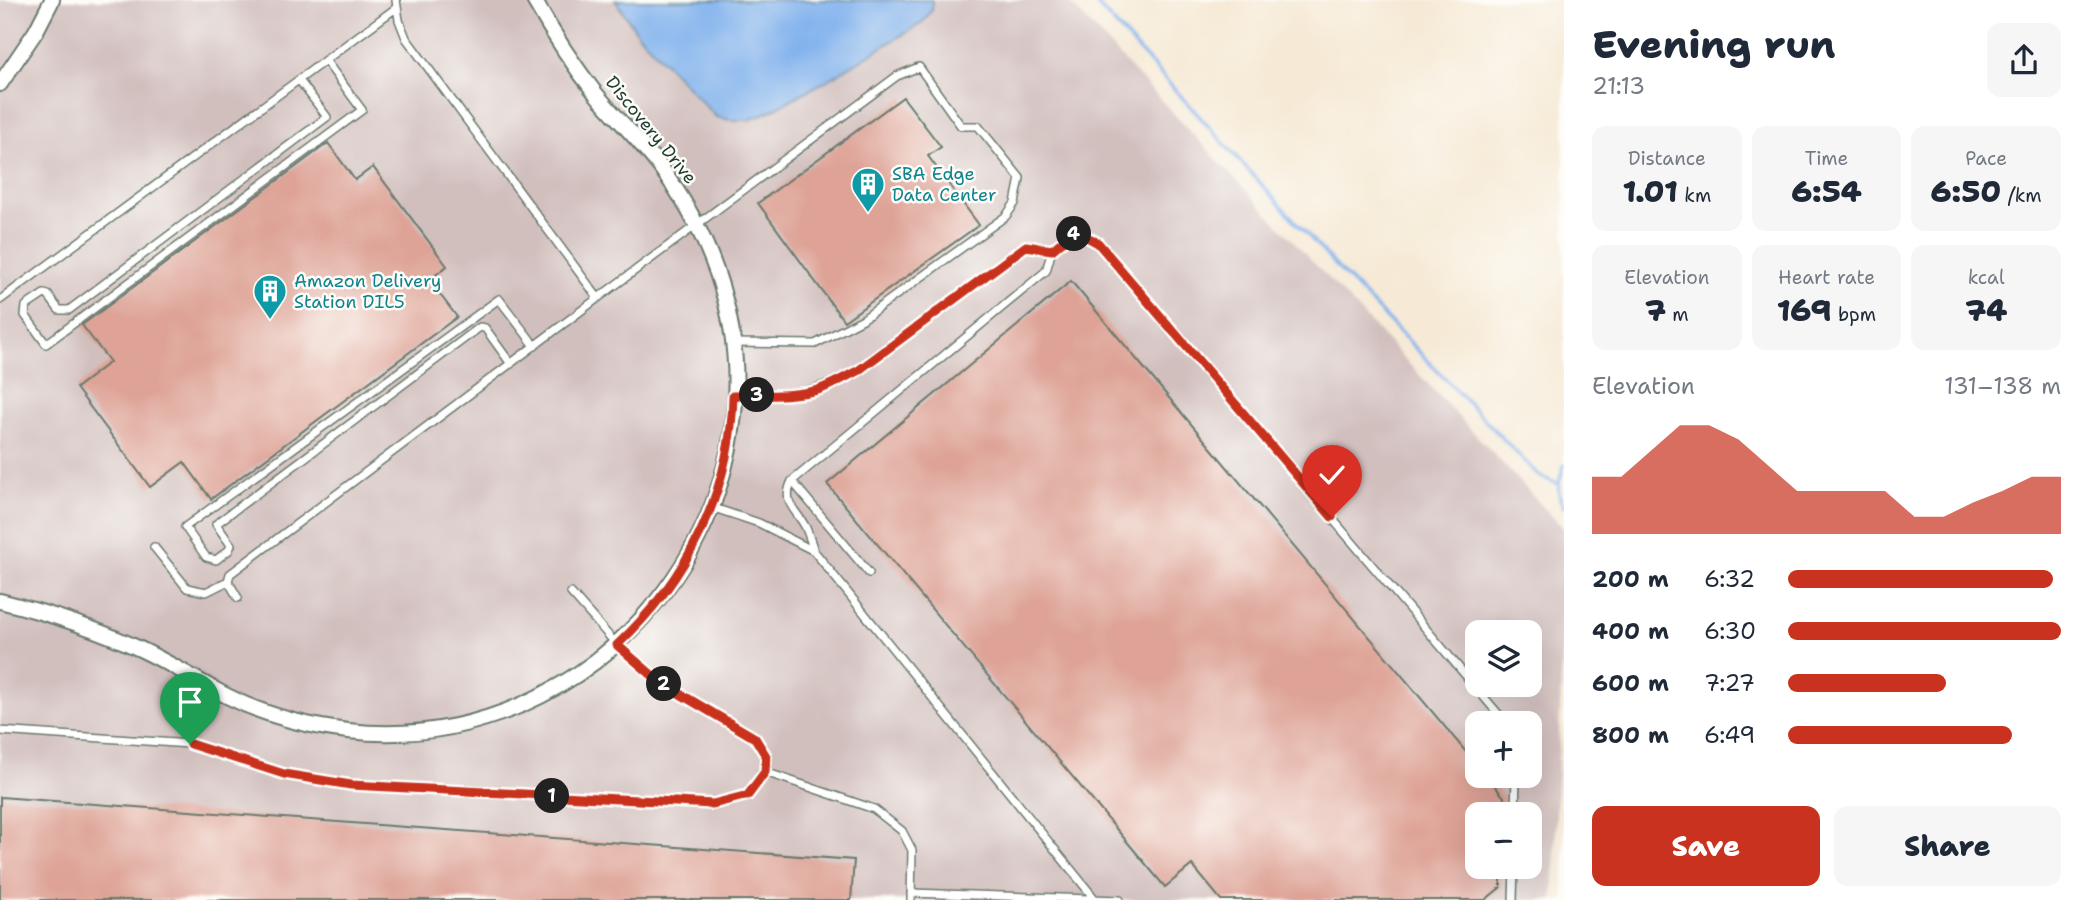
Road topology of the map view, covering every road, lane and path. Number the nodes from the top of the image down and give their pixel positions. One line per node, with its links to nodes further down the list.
1 (52, 0): 6 (street)
2 (534, 0): 7 (street, Discovery Drive)
3 (396, 4): 4 (lane); 9 (lane)
4 (325, 61): 5 (lane); 5 (lane)
5 (299, 79): 10 (lane)
6 (0, 84)
7 (697, 227): 9 (lane); 11 (street, Discovery Drive); 11 (lane)
8 (1052, 250): 14 (lane); 15 (lane); 25 (lane)
9 (598, 298): 12 (lane)
10 (0, 300)
11 (732, 343): 14 (street, Discovery Drive)
12 (536, 346): 13 (lane); 13 (lane)
13 (511, 364): 20 (lane)
14 (733, 396): 16 (street, Discovery Drive)
15 (792, 481): 18 (lane); 19 (lane)
16 (711, 507): 18 (lane); 24 (street, Discovery Drive)
17 (154, 547): 20 (lane)
18 (814, 551): 30 (lane)
19 (869, 573)
20 (228, 581): 22 (lane)
21 (571, 593): 24 (lane)
22 (238, 598)
23 (0, 601): 24 (street, Discovery Drive)
24 (617, 645): 27 (lane)
25 (1496, 711)
26 (0, 731): 27 (lane)
27 (765, 772): 29 (lane)
28 (1514, 879): 32 (lane)
29 (911, 896): 30 (lane)
30 (1094, 898): 31 (lane)
31 (1120, 900)
32 (1513, 900)

